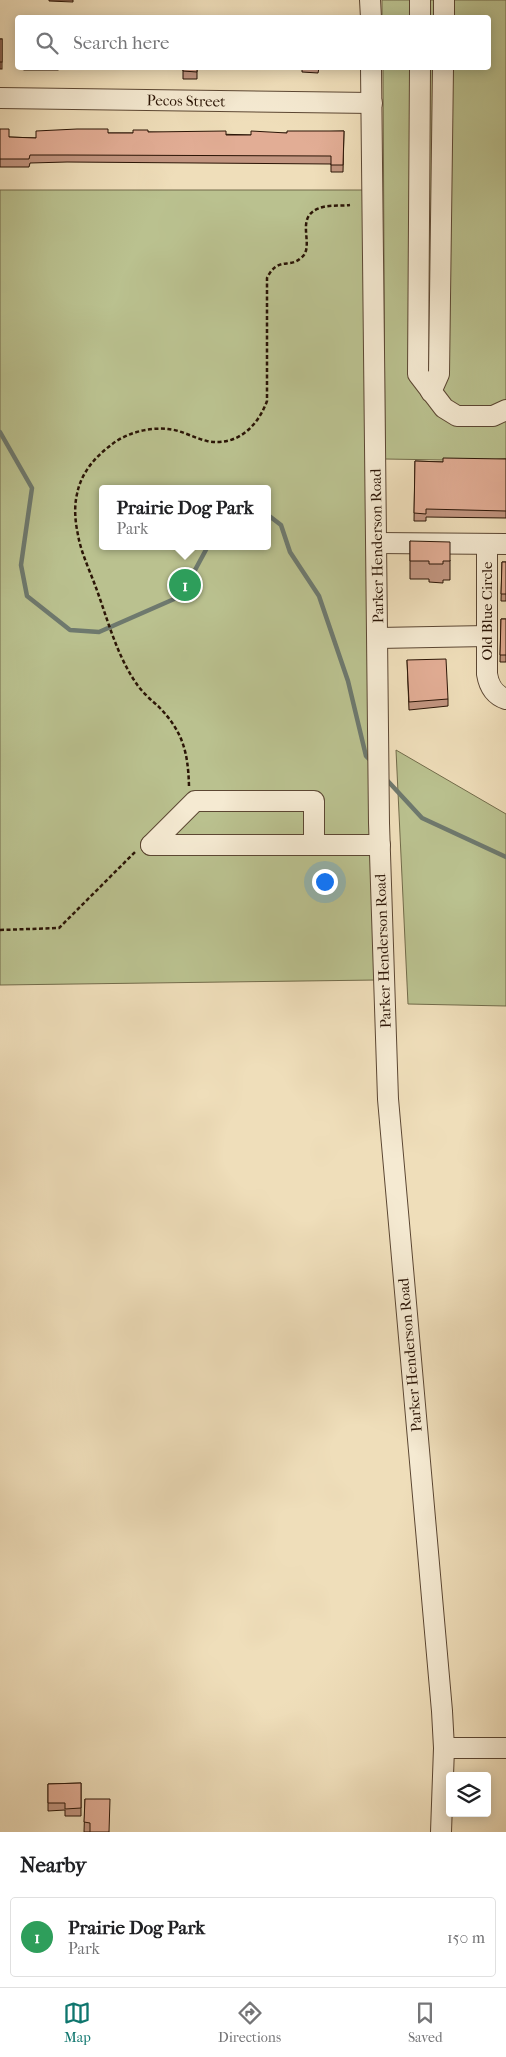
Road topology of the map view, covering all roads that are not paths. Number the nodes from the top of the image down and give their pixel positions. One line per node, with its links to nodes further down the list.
1 (370, 0): 4 (street)
2 (420, 0): 5 (street)
3 (444, 0): 6 (street)
4 (371, 15)
5 (420, 15)
6 (444, 15)
7 (371, 70): 11 (street, Parker Henderson Road)
8 (420, 70): 12 (street)
9 (443, 70): 12 (street)
10 (0, 98): 11 (street, Pecos Street)
11 (372, 103): 14 (street, Parker Henderson Road)
12 (431, 392): 13 (street)
13 (506, 410)
14 (377, 543): 15 (street); 17 (street, Parker Henderson Road)
15 (496, 544): 16 (street, Old Blue Circle)
16 (487, 636): 17 (street); 18 (street, Old Blue Circle)
17 (378, 638): 20 (street, Parker Henderson Road)
18 (506, 699)
19 (314, 845): 19 (street); 20 (street)
20 (380, 845): 21 (street, Parker Henderson Road)
21 (444, 1748): 22 (street); 23 (street, Parker Henderson Road)
22 (506, 1748)
23 (441, 1832)

